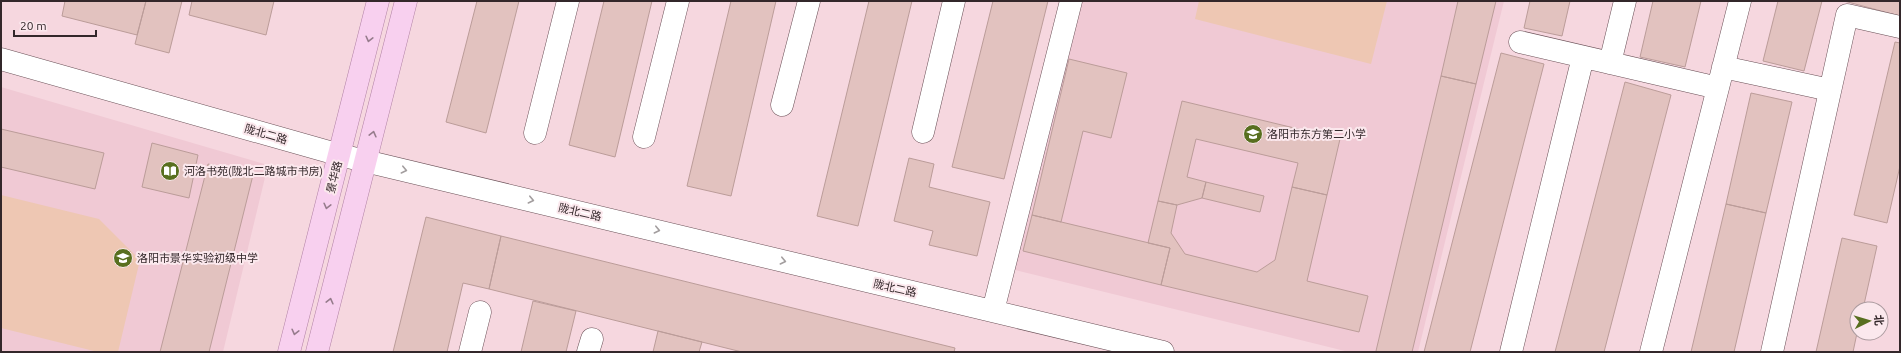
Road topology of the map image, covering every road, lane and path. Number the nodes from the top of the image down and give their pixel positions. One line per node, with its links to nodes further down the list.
1 (378, 1): 22 (main road, 景华路, one-way to 22)
2 (406, 1): 23 (main road, one-way to 2)
3 (568, 1): 20 (street)
4 (678, 1): 21 (street)
5 (809, 1): 18 (street)
6 (954, 1): 19 (street)
7 (1071, 1): 24 (street)
8 (1624, 1): 14 (street)
9 (1740, 1): 15 (street)
10 (1900, 27): 17 (street)
11 (1520, 42): 12 (street)
12 (1583, 57): 14 (street); 30 (street)
13 (1, 59): 22 (street, 陇北二路)
14 (1610, 63): 16 (street)
15 (1723, 67): 16 (street); 17 (street)
16 (1718, 88): 31 (street)
17 (1830, 90): 32 (street)
18 (782, 105)
19 (923, 132)
20 (535, 133)
21 (644, 137)
22 (340, 155): 23 (street, 陇北二路); 26 (main road, 景华路, one-way to 26)
23 (366, 160): 24 (street, 陇北二路, one-way to 24); 27 (main road, one-way to 23)
24 (993, 311): 29 (street, 陇北二路)
25 (480, 312): 28 (street)
26 (289, 352)
27 (317, 352)
28 (470, 352)
29 (1163, 352)
30 (1511, 352)
31 (1651, 352)
32 (1772, 352)

